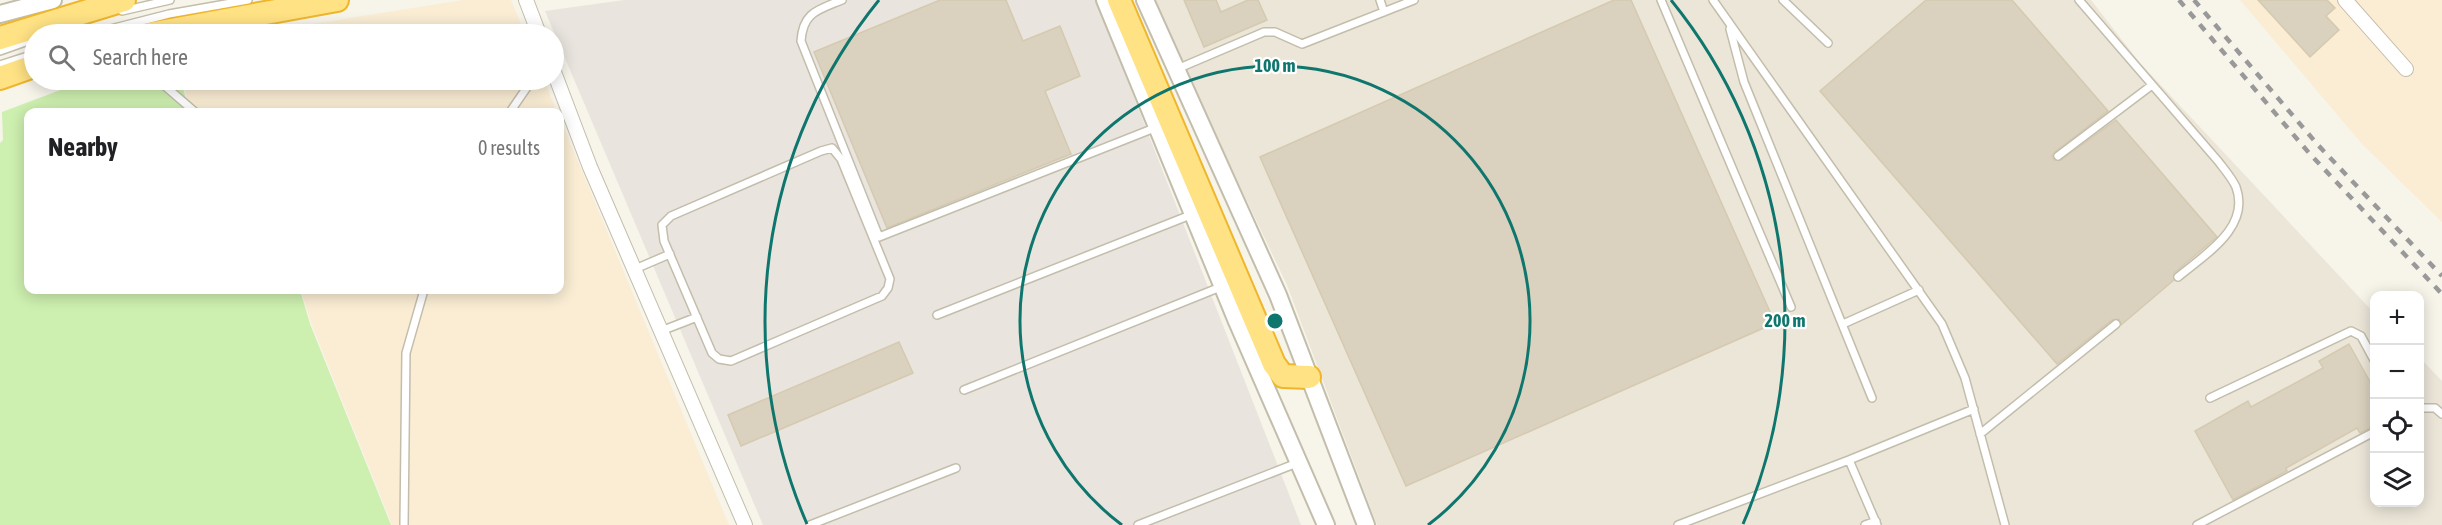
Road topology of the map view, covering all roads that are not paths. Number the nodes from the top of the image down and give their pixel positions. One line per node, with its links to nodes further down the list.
1 (53, 0): 19 (street)
2 (170, 0): 17 (lane)
3 (248, 0): 21 (lane)
4 (337, 0): 22 (highway)
5 (526, 0): 23 (street)
6 (842, 0): 41 (lane)
7 (1106, 0): 41 (street)
8 (1119, 0): 57 (highway)
9 (1145, 0): 33 (street)
10 (1380, 0): 18 (lane)
11 (1414, 0): 18 (lane)
12 (1661, 0): 50 (lane)
13 (1713, 0): 24 (lane)
14 (1783, 0): 28 (lane)
15 (2079, 0): 35 (lane)
16 (2345, 0): 32 (street)
17 (117, 7): 20 (highway)
18 (1384, 12): 33 (lane)
19 (0, 14)
20 (53, 24)
21 (130, 24)
22 (204, 24)
23 (535, 24)
24 (1729, 24): 48 (lane); 53 (lane)
25 (24, 32): 26 (highway)
26 (0, 38)
27 (24, 43): 29 (lane)
28 (1828, 43)
29 (0, 51)
30 (24, 60): 34 (lane)
31 (24, 68): 34 (highway)
32 (2406, 69)
33 (1175, 70): 57 (street)
34 (0, 73)
35 (2152, 85): 42 (lane); 46 (lane)
36 (170, 90): 39 (lane)
37 (525, 90): 40 (lane)
38 (561, 90): 45 (street)
39 (190, 108)
40 (513, 108)
41 (1157, 127): 43 (street)
42 (2058, 156)
43 (1193, 214): 47 (street); 51 (lane)
44 (670, 254): 45 (lane); 52 (lane); 52 (lane)
45 (635, 269): 55 (street)
46 (2178, 277)
47 (1223, 286): 58 (lane); 67 (street)
48 (1919, 290): 53 (lane); 62 (lane)
49 (423, 294): 70 (lane)
50 (1791, 307)
51 (937, 315)
52 (696, 317): 55 (lane)
53 (1843, 324): 59 (lane)
54 (2116, 324): 64 (lane)
55 (661, 331): 71 (street)
56 (2370, 353): 60 (lane)
57 (1309, 377): 75 (street)
58 (964, 390)
59 (1872, 398)
60 (2210, 398)
61 (2424, 408): 63 (lane)
62 (1974, 409): 64 (lane); 66 (lane)
63 (2442, 414)
64 (1980, 434): 78 (lane)
65 (2370, 434): 79 (lane)
66 (1849, 460): 69 (lane); 76 (lane)
67 (1298, 462): 73 (lane); 74 (street)
68 (956, 468): 72 (lane)
69 (1876, 523): 77 (lane)
70 (404, 525)
71 (745, 525)
72 (810, 525)
73 (1138, 525)
74 (1326, 525)
75 (1366, 525)
76 (1678, 525)
77 (1865, 525)
78 (2005, 525)
79 (2197, 525)

